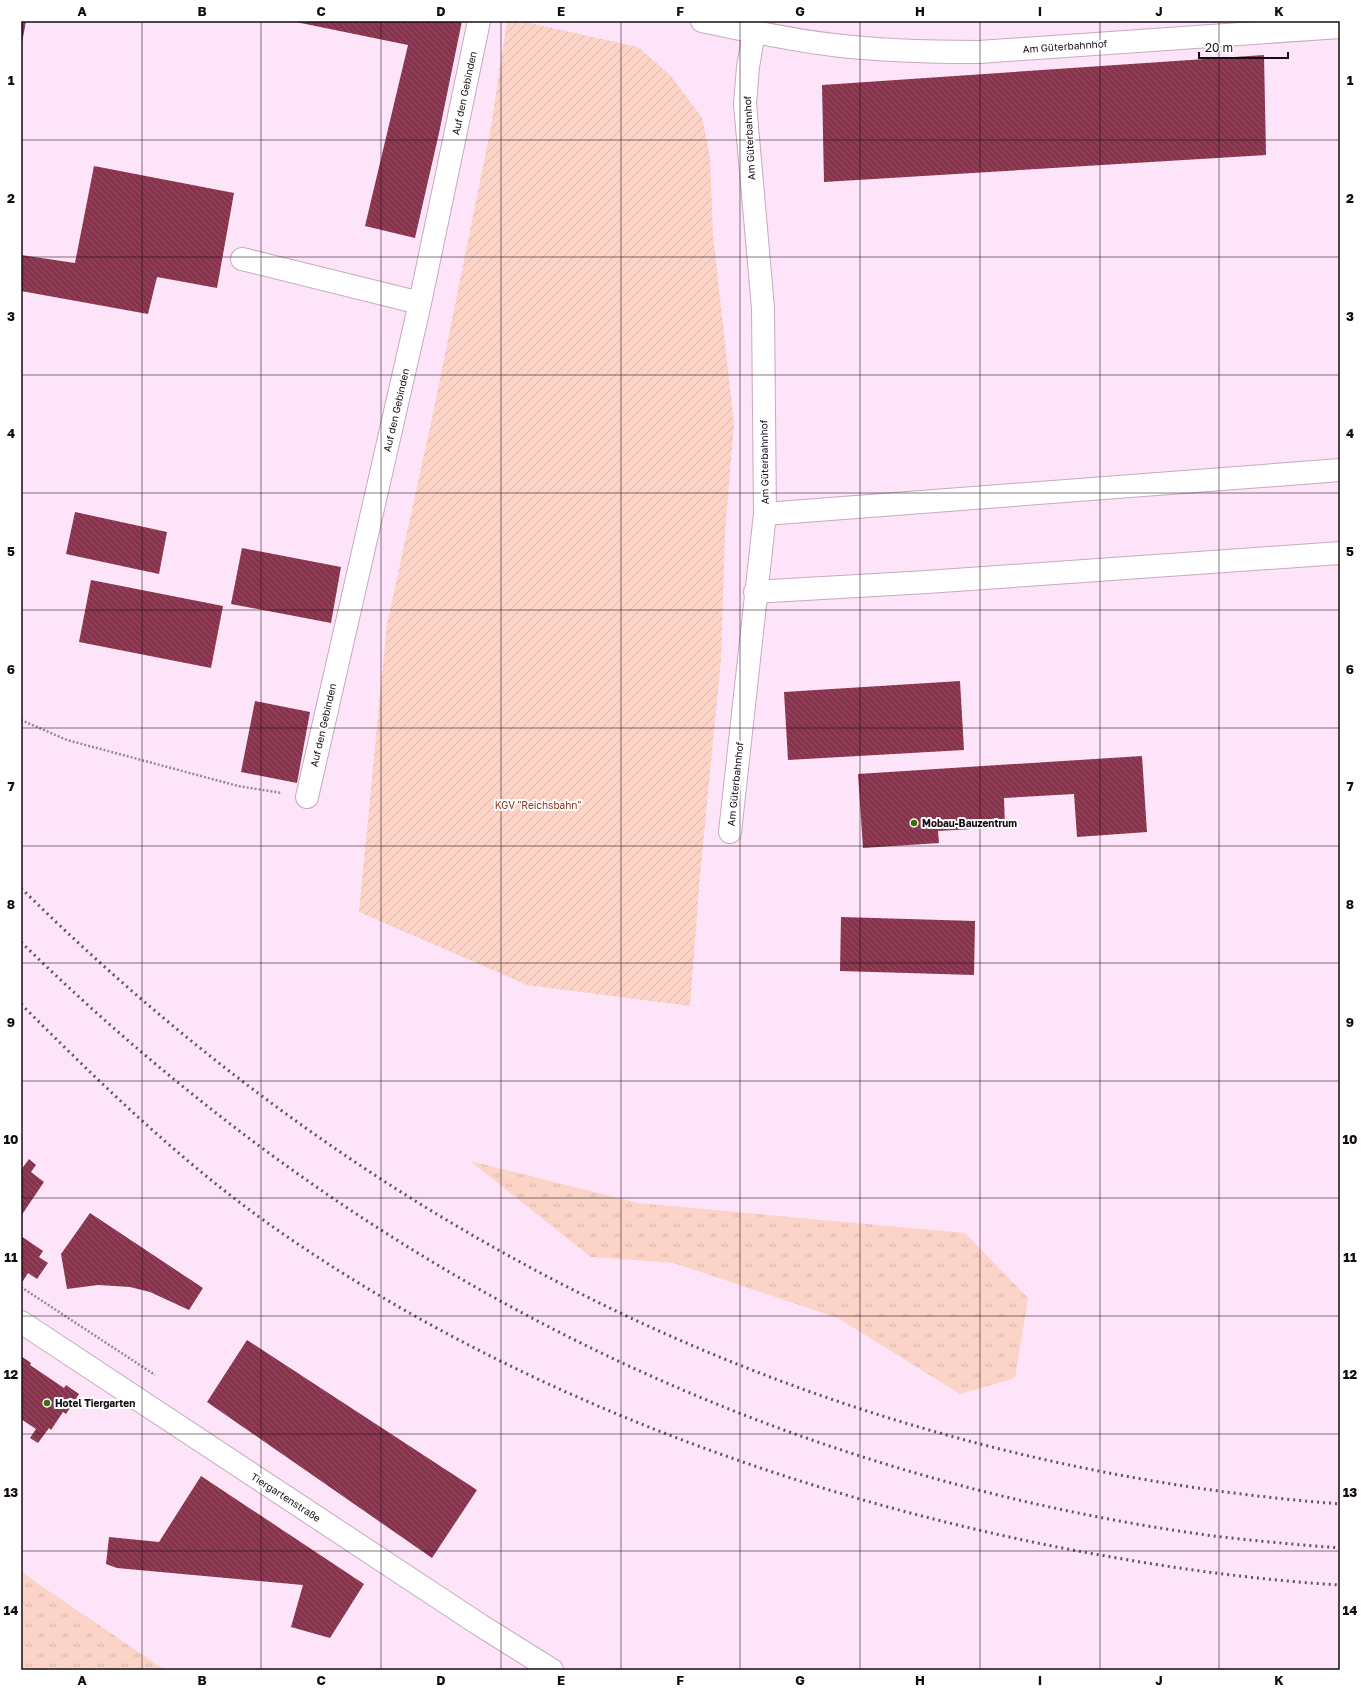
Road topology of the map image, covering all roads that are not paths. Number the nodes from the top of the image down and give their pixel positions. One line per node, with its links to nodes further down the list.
1 (479, 21): 6 (street, Auf den Gebinden)
2 (702, 21): 4 (street)
3 (1340, 27): 4 (street, Am Güterbahnhof)
4 (754, 32): 8 (street, Am Güterbahnhof)
5 (242, 259): 6 (street)
6 (420, 303): 11 (street, Auf den Gebinden)
7 (1340, 470): 8 (street)
8 (765, 514): 10 (street, Am Güterbahnhof)
9 (1340, 553): 10 (street)
10 (755, 592): 12 (street, Am Güterbahnhof)
11 (307, 797)
12 (730, 832)
13 (21, 1322): 14 (street, Tiergartenstraße)
14 (552, 1670)

